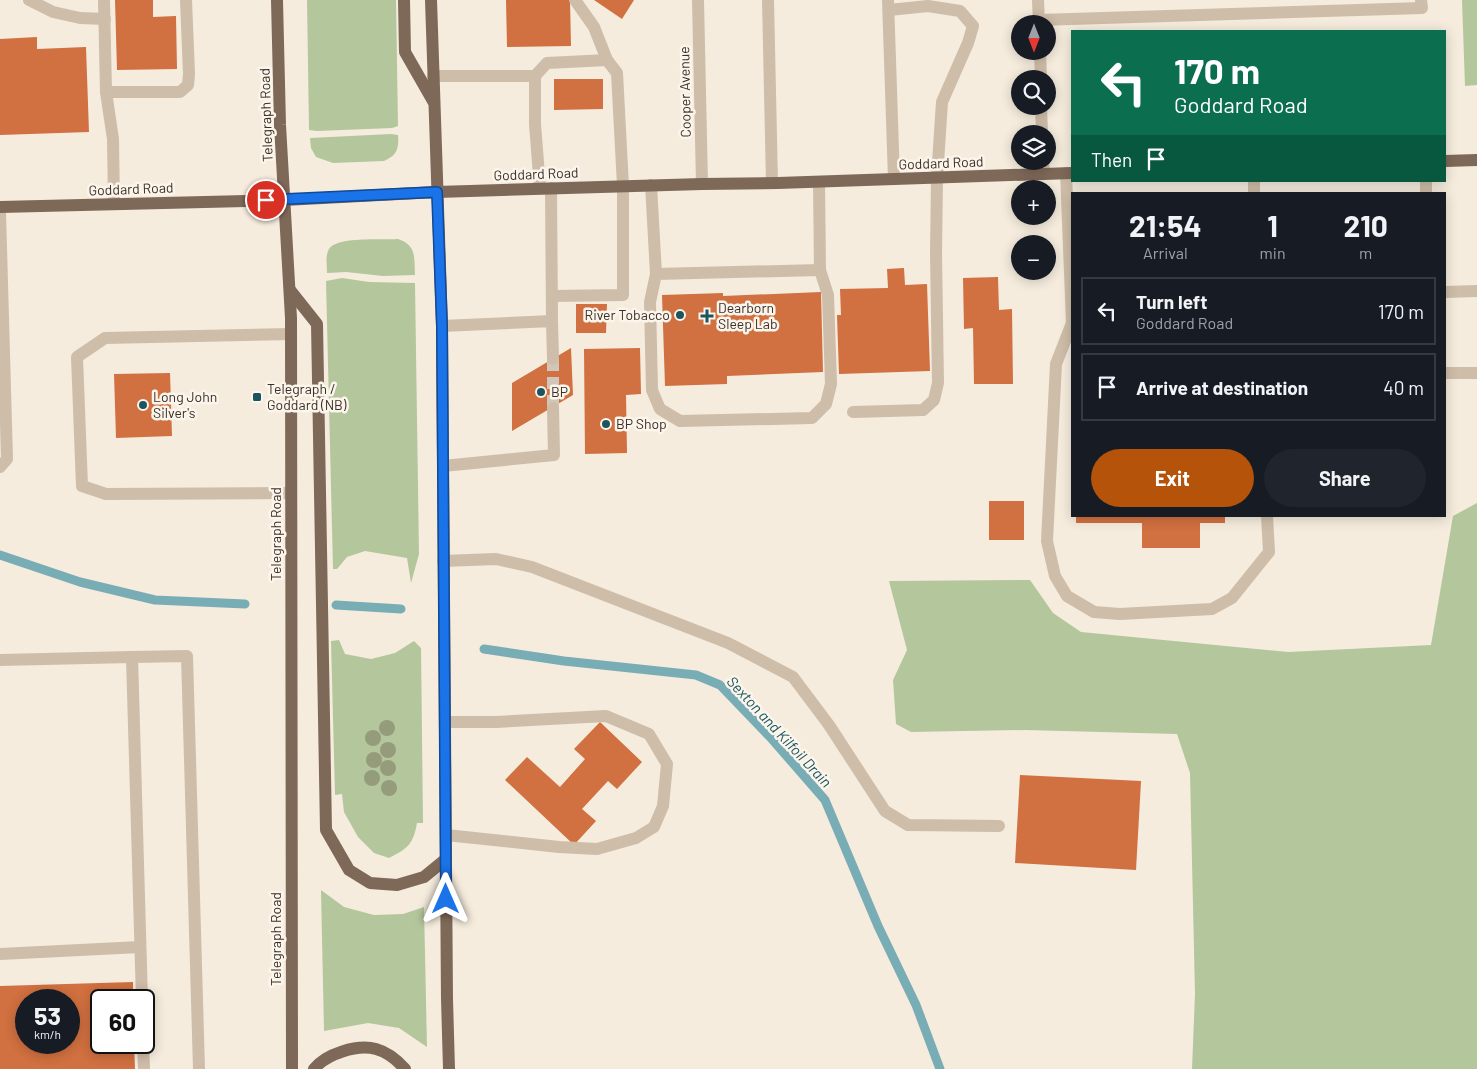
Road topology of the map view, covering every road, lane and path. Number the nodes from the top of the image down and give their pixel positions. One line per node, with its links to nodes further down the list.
1 (29, 0): 14 (street)
2 (104, 0): 14 (street)
3 (186, 0): 19 (street)
4 (277, 0): 35 (main road, Telegraph Road)
5 (404, 0): 20 (main road)
6 (431, 0): 17 (main road)
7 (575, 0): 16 (street)
8 (698, 0): 30 (street, Cooper Avenue)
9 (768, 0): 29 (street)
10 (1038, 0): 13 (street)
11 (1421, 0): 15 (street)
12 (889, 5): 26 (street); 27 (street)
13 (1039, 15)
14 (105, 19): 19 (street)
15 (1056, 21)
16 (607, 60): 18 (street); 32 (street)
17 (434, 76): 18 (street); 20 (main road)
18 (535, 76): 33 (street)
19 (106, 92): 36 (street)
20 (434, 103): 34 (main road)
21 (1477, 160): 22 (main road)
22 (1446, 161)
23 (1023, 170): 26 (main road, Goddard Road)
24 (1054, 170): 25 (main road, Goddard Road)
25 (1069, 173): 40 (street)
26 (937, 178): 27 (main road, Goddard Road); 54 (street)
27 (894, 179): 28 (main road, Goddard Road)
28 (819, 182): 29 (main road, Goddard Road); 39 (street)
29 (772, 183): 30 (main road, Goddard Road)
30 (702, 184): 31 (main road, Goddard Road)
31 (652, 185): 32 (main road, Goddard Road); 41 (street)
32 (623, 186): 33 (main road, Goddard Road); 45 (street)
33 (546, 188): 34 (main road, Goddard Road); 45 (street)
34 (437, 192): 35 (main road, Goddard Road); 47 (main road)
35 (284, 200): 36 (main road, Goddard Road); 42 (main road, Telegraph Road)
36 (114, 204): 37 (main road, Goddard Road)
37 (0, 208)
38 (0, 212): 56 (street)
39 (820, 270): 41 (street); 41 (street)
40 (1071, 273)
41 (656, 274)
42 (290, 290): 49 (main road, Telegraph Road); 65 (main road)
43 (1477, 291): 44 (street)
44 (1446, 292)
45 (552, 296): 46 (street)
46 (552, 321): 47 (street); 50 (street)
47 (442, 326): 55 (main road)
48 (1071, 326): 58 (street)
49 (290, 334): 57 (main road, Telegraph Road); 57 (street)
50 (553, 359)
51 (1477, 372): 52 (street)
52 (1446, 373)
53 (553, 408): 55 (street)
54 (853, 412)
55 (443, 466): 59 (main road)
56 (0, 467)
57 (291, 493): 72 (main road, Telegraph Road)
58 (1267, 517)
59 (443, 561): 62 (main road); 63 (street)
60 (132, 657): 61 (street); 66 (street); 71 (street)
61 (0, 660)
62 (445, 722): 64 (main road); 64 (street)
63 (999, 826)
64 (446, 835): 65 (main road)
65 (446, 859): 75 (main road)
66 (140, 947): 67 (street); 68 (street)
67 (0, 954)
68 (142, 989)
69 (143, 1054): 70 (street)
70 (144, 1069)
71 (199, 1069)
72 (292, 1069)
73 (314, 1069): 74 (main road)
74 (406, 1069)
75 (449, 1069)

